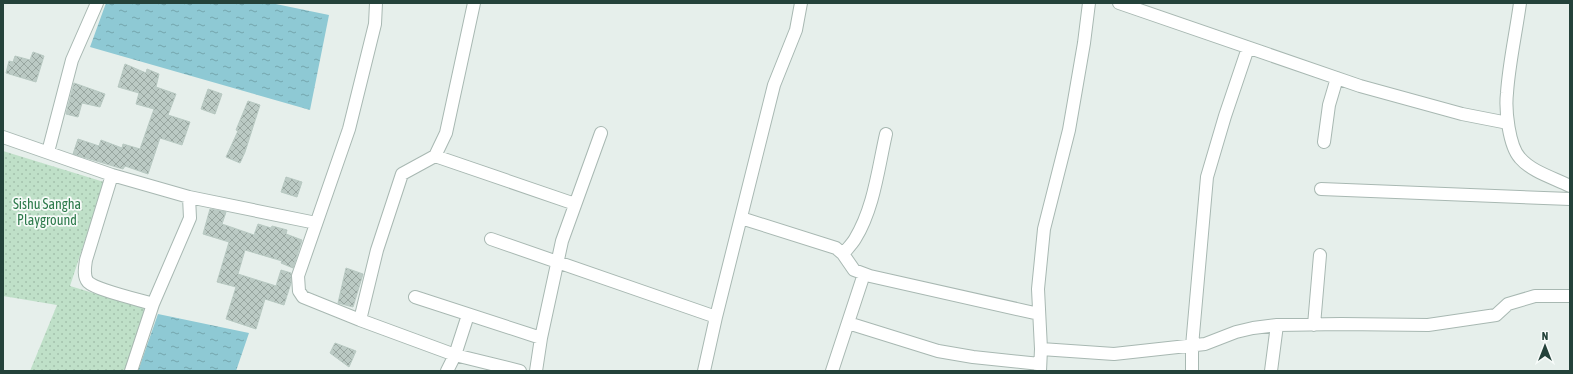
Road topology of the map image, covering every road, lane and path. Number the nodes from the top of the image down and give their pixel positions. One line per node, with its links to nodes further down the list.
1 (98, 3): 15 (street)
2 (376, 3): 24 (street)
3 (474, 3): 16 (street)
4 (801, 3): 23 (street)
5 (1089, 3): 33 (street)
6 (1119, 3): 8 (street)
7 (1520, 3): 10 (street)
8 (1248, 48): 9 (street); 41 (street)
9 (1337, 78): 10 (street); 14 (street)
10 (1508, 123): 18 (street)
11 (601, 133): 22 (street)
12 (886, 134): 26 (street)
13 (3, 137): 15 (street)
14 (1324, 142)
15 (48, 152): 17 (street)
16 (435, 156): 22 (street); 36 (street)
17 (112, 175): 20 (street); 32 (street)
18 (1570, 186)
19 (1321, 189): 21 (street)
20 (189, 197): 24 (street); 32 (street)
21 (1570, 199)
22 (575, 204): 28 (street)
23 (741, 218): 26 (street); 35 (street)
24 (316, 223): 36 (street)
25 (490, 239): 28 (street)
26 (843, 254): 29 (street)
27 (1320, 255): 38 (street)
28 (557, 262): 35 (street); 40 (street)
29 (864, 274): 33 (street); 37 (street)
30 (1570, 296): 38 (street)
31 (416, 297): 34 (street)
32 (153, 304): 45 (street)
33 (1039, 314): 42 (street)
34 (468, 315): 40 (street); 43 (street)
35 (716, 317): 49 (street)
36 (360, 320): 43 (street)
37 (848, 323): 44 (street); 50 (street)
38 (1314, 325): 39 (street)
39 (1277, 326): 41 (street); 52 (street)
40 (541, 338): 48 (street)
41 (1192, 346): 42 (street); 51 (street)
42 (1041, 349): 44 (street)
43 (455, 355): 46 (street); 47 (street)
44 (1040, 367)
45 (131, 371)
46 (447, 371)
47 (520, 371)
48 (536, 371)
49 (704, 371)
50 (832, 371)
51 (1192, 371)
52 (1271, 371)

